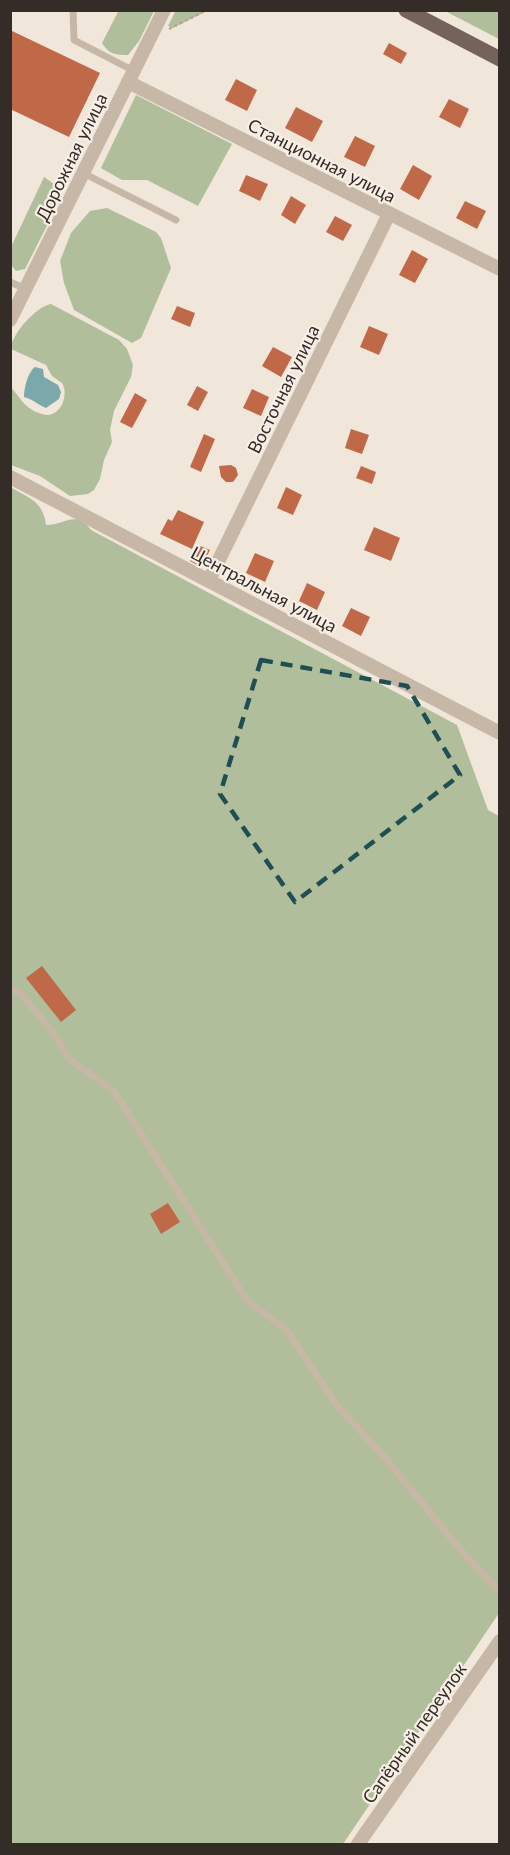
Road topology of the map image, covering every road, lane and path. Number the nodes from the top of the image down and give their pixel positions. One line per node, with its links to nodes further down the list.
1 (73, 10): 7 (lane)
2 (164, 10): 5 (street, Дорожная улица)
3 (207, 10): 5 (path)
4 (406, 10): 6 (main road)
5 (150, 39): 7 (street, Дорожная улица)
6 (500, 58)
7 (131, 76): 8 (street, Дорожная улица); 9 (street, Станционная улица)
8 (83, 173): 10 (lane); 13 (street, Дорожная улица)
9 (389, 214): 11 (street, Станционная улица); 16 (street, Восточная улица)
10 (176, 220)
11 (500, 269)
12 (10, 282): 13 (lane)
13 (26, 289): 14 (street, Дорожная улица)
14 (10, 320)
15 (10, 477): 16 (street, Центральная улица)
16 (209, 580): 17 (street, Центральная улица)
17 (500, 733)
18 (10, 988): 19 (lane)
19 (500, 1592)
20 (500, 1641): 21 (street, Сапёрный переулок)
21 (357, 1845)

